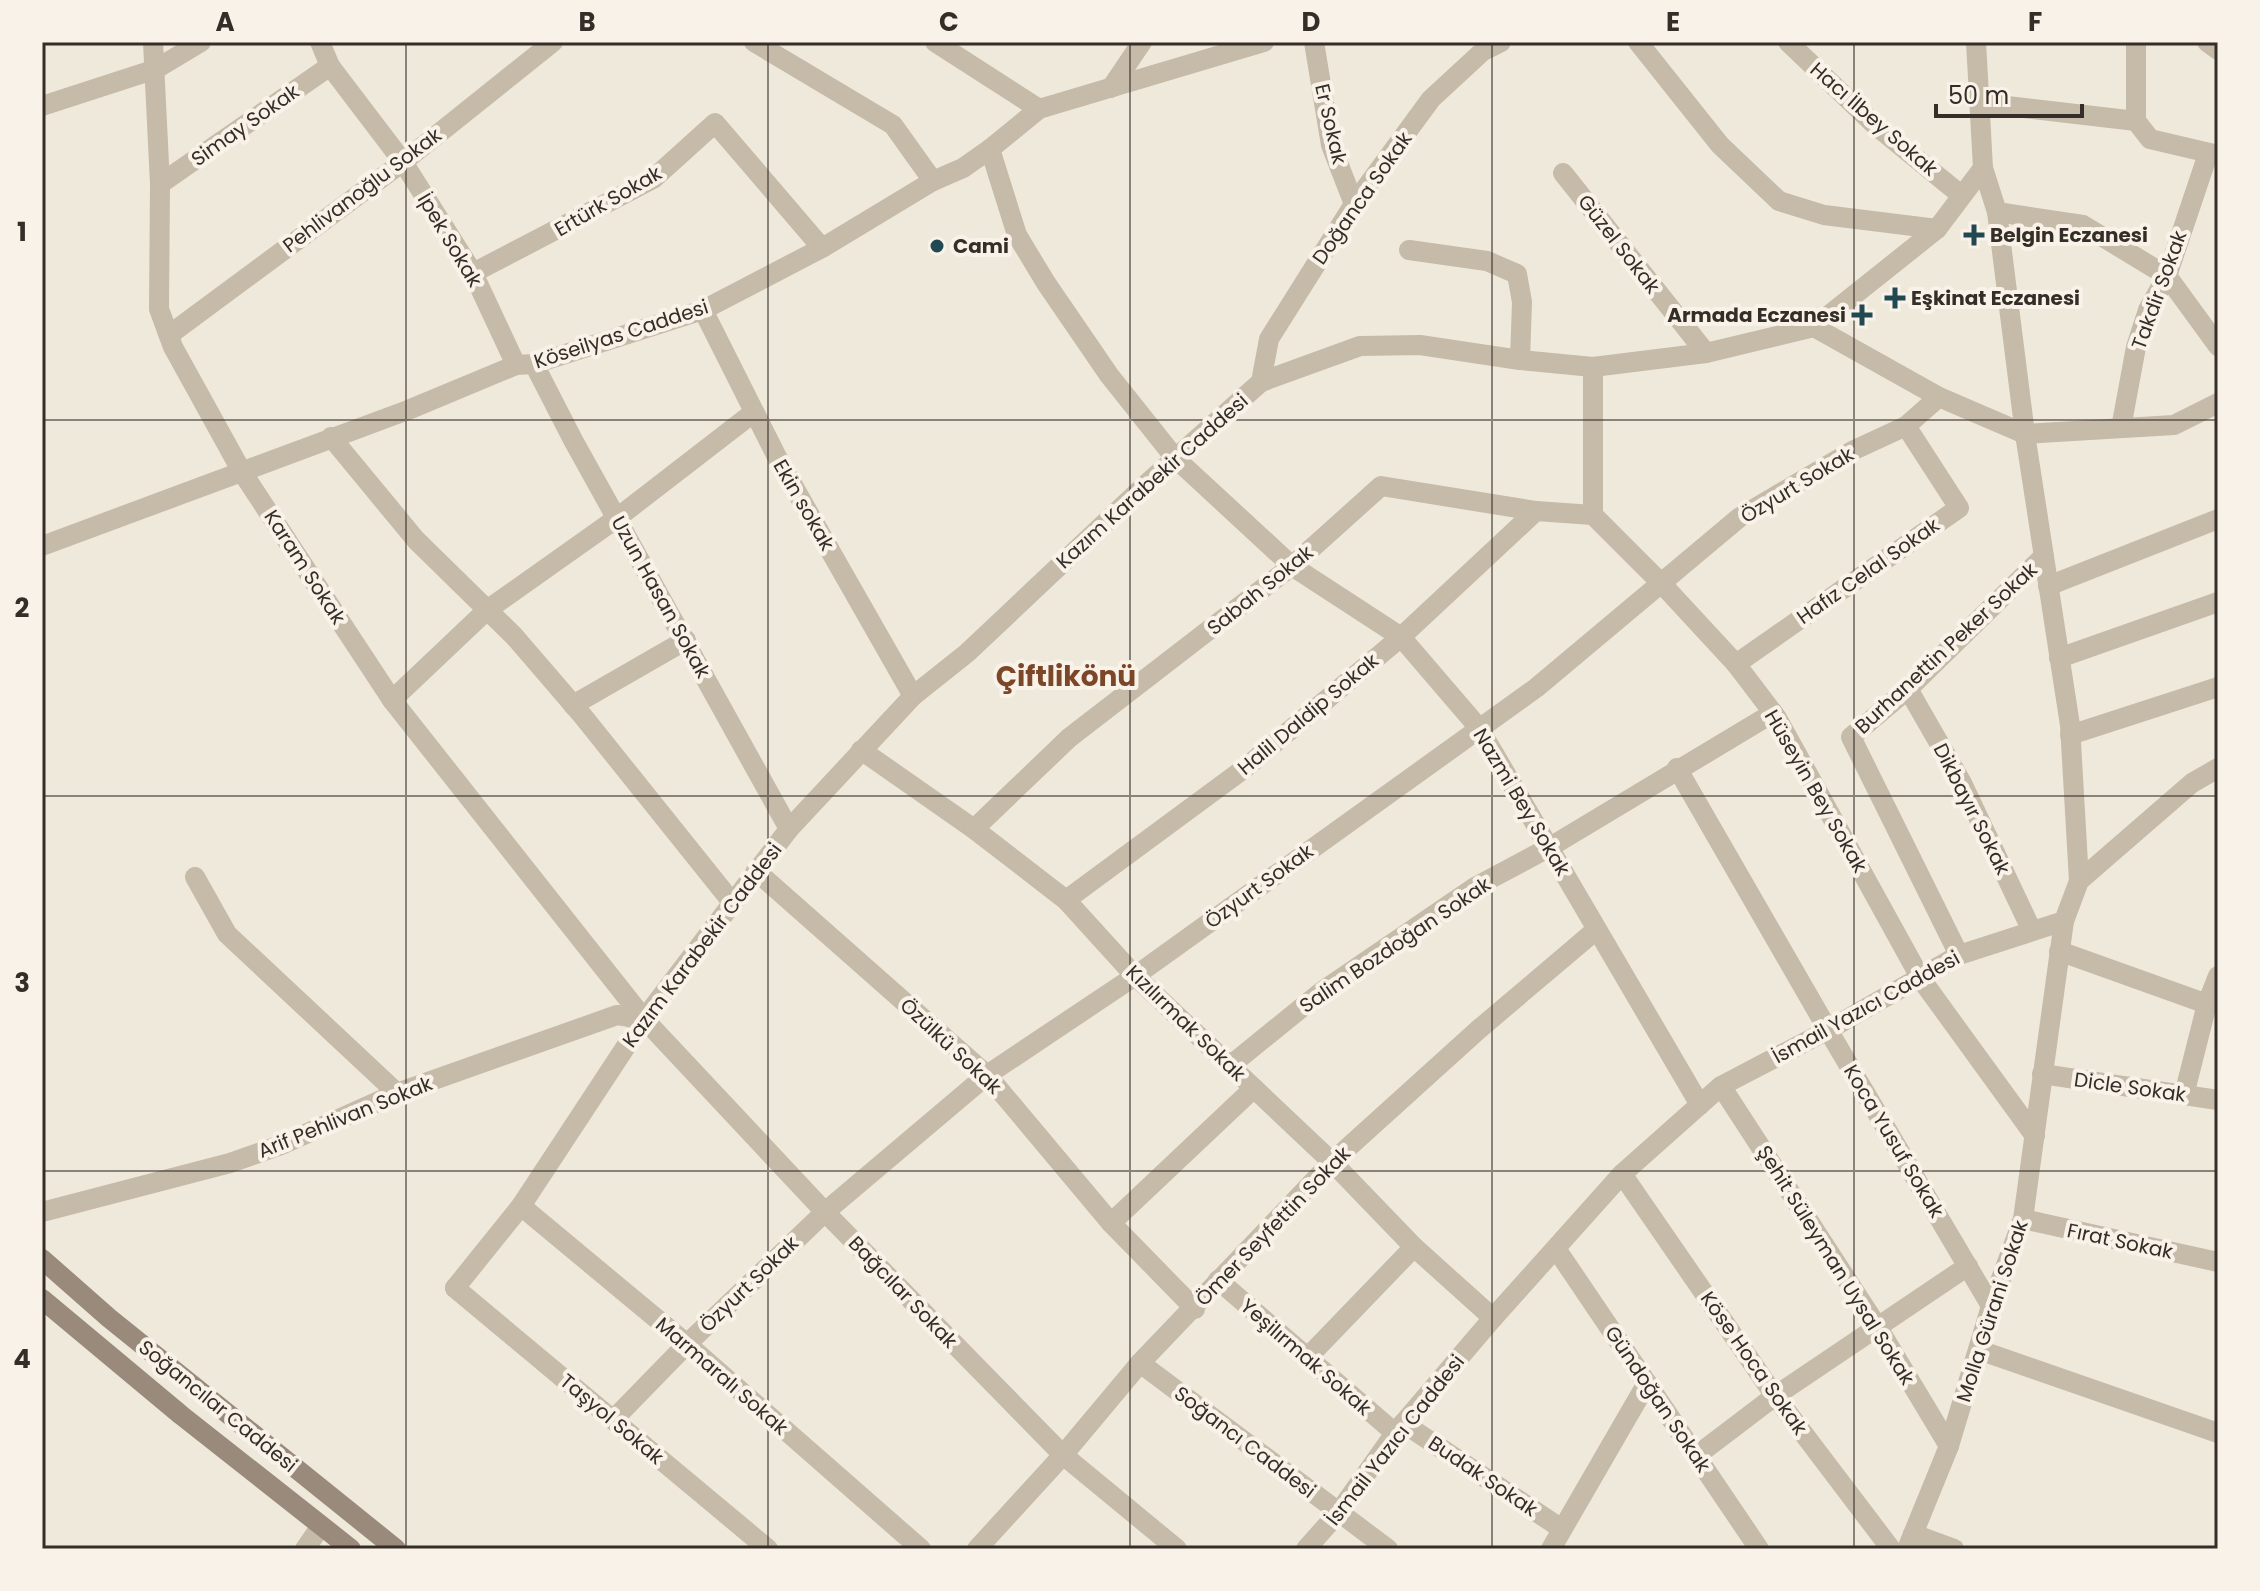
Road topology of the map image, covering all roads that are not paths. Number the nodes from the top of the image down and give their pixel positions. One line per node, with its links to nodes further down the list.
1 (153, 42): 19 (street, Karam Sokak)
2 (201, 42): 19 (street)
3 (320, 42): 18 (street, İpek Sokak)
4 (553, 42): 17 (street, Pehlivanoğlu Sokak)
5 (754, 42): 30 (street)
6 (935, 42): 23 (street)
7 (1142, 42): 20 (street)
8 (1264, 42): 20 (street, Köseilyas Caddesi)
9 (1314, 42): 33 (street, Er Sokak)
10 (1638, 42): 35 (street)
11 (1788, 42): 32 (street, Hacı İlbey Sokak)
12 (1976, 42): 21 (street)
13 (2136, 42): 24 (street)
14 (2207, 42): 16 (street)
15 (1488, 45): 33 (street, Doğanca Sokak)
16 (2218, 50)
17 (525, 51): 27 (street, Pehlivanoğlu Sokak)
18 (330, 66): 27 (street, İpek Sokak); 31 (street, Simay Sokak)
19 (156, 69): 22 (street); 31 (street, Karam Sokak)
20 (1111, 88): 23 (street, Köseilyas Caddesi)
21 (1981, 103): 24 (street); 28 (street)
22 (42, 106)
23 (1039, 109): 25 (street, Köseilyas Caddesi)
24 (2136, 121): 26 (street)
25 (990, 149): 30 (street, Köseilyas Caddesi); 56 (street, Nazmi Bey Sokak)
26 (2213, 155): 39 (street, Takdir Sokak)
27 (403, 162): 38 (street, İpek Sokak); 42 (street, Pehlivanoğlu Sokak)
28 (1983, 168): 32 (street, Kazım Karabekir Caddesi); 34 (street)
29 (1563, 173): 44 (street, Güzel Sokak)
30 (933, 181): 36 (street, Köseilyas Caddesi)
31 (160, 184): 42 (street, Karam Sokak)
32 (1961, 195): 35 (street, Kazım Karabekir Caddesi)
33 (1354, 204): 48 (street, Doğanca Sokak)
34 (1997, 212): 39 (street); 54 (street)
35 (1937, 229): 41 (street, Kazım Karabekir Caddesi)
36 (822, 248): 38 (street, Ertürk Sokak); 40 (street, Köseilyas Caddesi)
37 (1409, 250): 45 (street)
38 (473, 273): 46 (street, İpek Sokak)
39 (2167, 276): 43 (street); 53 (street, Takdir Sokak)
40 (703, 310): 46 (street, Köseilyas Caddesi); 51 (street, Ekin sokak)
41 (1814, 327): 44 (street, Kazım Karabekir Caddesi); 49 (street)
42 (169, 335): 57 (street, Karam Sokak)
43 (2218, 346)
44 (1706, 353): 47 (street, Kazım Karabekir Caddesi)
45 (1520, 360): 47 (street, Kazım Karabekir Caddesi); 48 (street, Kazım Karabekir Caddesi)
46 (525, 365): 55 (street, Köseilyas Caddesi); 60 (street, Uzun Hasan Sokak)
47 (1593, 367): 59 (street)
48 (1261, 382): 56 (street, Kazım Karabekir Caddesi)
49 (1939, 397): 52 (street, Özyurt Sokak); 54 (street)
50 (2218, 403): 53 (street)
51 (753, 413): 60 (street); 75 (street, Ekin sokak)
52 (1906, 426): 65 (street, Özyurt Sokak); 72 (street, Hafız Celal Sokak)
53 (2121, 428): 54 (street)
54 (2025, 434): 63 (street)
55 (331, 437): 57 (street, Köseilyas Caddesi); 68 (street)
56 (1175, 458): 64 (street, Nazmi Bey Sokak); 75 (street, Kazım Karabekir Caddesi)
57 (242, 472): 62 (street, Köseilyas Caddesi); 76 (street, Karam Sokak)
58 (1536, 511): 59 (street, Sabah Sokak); 64 (street, Sabah Sokak); 69 (street, Halil Daldip Sokak)
59 (1593, 515): 65 (street, Hüseyin Bey Sokak)
60 (617, 518): 68 (street); 70 (street, Uzun Hasan Sokak)
61 (2218, 519): 66 (street)
62 (42, 546)
63 (2044, 556): 66 (street); 74 (street, Burhanettin Peker Sokak)
64 (1292, 566): 69 (street, Nazmi Bey Sokak); 85 (street, Sabah Sokak)
65 (1662, 584): 72 (street, Hüseyin Bey Sokak); 79 (street, Özyurt Sokak)
66 (2048, 586): 71 (street)
67 (2218, 602): 71 (street)
68 (487, 610): 76 (street); 77 (street)
69 (1401, 637): 79 (street, Nazmi Bey Sokak); 90 (street, Halil Daldip Sokak)
70 (686, 640): 77 (street); 84 (street, Uzun Hasan Sokak)
71 (2059, 658): 80 (street)
72 (1736, 664): 78 (street, Hüseyin Bey Sokak)
73 (2218, 687): 80 (street)
74 (1908, 689): 94 (street, Dikbayır Sokak); 96 (street, Burhanettin Peker Sokak)
75 (913, 696): 81 (street, Kazım Karabekir Caddesi)
76 (392, 700): 101 (street, Karam Sokak)
77 (573, 705): 91 (street)
78 (1773, 713): 82 (street, Salim Bozdoğan Sokak); 99 (street, Hüseyin Bey Sokak)
79 (1479, 728): 86 (street, Nazmi Bey Sokak); 97 (street, Özyurt Sokak)
80 (2070, 735): 89 (street)
81 (861, 750): 84 (street, Kazım Karabekir Caddesi); 85 (street, Kızılırmak Sokak)
82 (1677, 768): 86 (street, Salim Bozdoğan Sokak); 102 (street, Koca Yusuf Sokak)
83 (2218, 768): 89 (street)
84 (789, 829): 87 (street, Kazım Karabekir Caddesi)
85 (974, 829): 90 (street, Kızılırmak Sokak)
86 (1550, 847): 93 (street, Nazmi Bey Sokak); 103 (street, Salim Bozdoğan Sokak)
87 (756, 871): 91 (street, Kazım Karabekir Caddesi); 105 (street, Özülkü Sokak)
88 (195, 877): 108 (street)
89 (2079, 881): 92 (street)
90 (1066, 900): 97 (street, Kızılırmak Sokak)
91 (731, 901): 101 (street, Kazım Karabekir Caddesi)
92 (2064, 921): 94 (street, İsmail Yazıcı Caddesi); 95 (street, Molla Gürani Sokak)
93 (1596, 930): 111 (street, Nazmi Bey Sokak); 113 (street, Ömer Seyfettin Sokak)
94 (2032, 931): 96 (street, İsmail Yazıcı Caddesi)
95 (2059, 951): 100 (street); 104 (street, Molla Gürani Sokak)
96 (1959, 955): 99 (street, İsmail Yazıcı Caddesi)
97 (1135, 976): 103 (street, Kızılırmak Sokak); 105 (street, Özyurt Sokak)
98 (2218, 976): 100 (street)
99 (1921, 979): 102 (street, İsmail Yazıcı Caddesi); 112 (street, Hüseyin Bey Sokak)
100 (2207, 1004): 109 (street)
101 (644, 1019): 108 (street, Arif Pehlivan Sokak); 115 (street, Kazım Karabekir Caddesi); 117 (street, Bağcılar Sokak)
102 (1828, 1030): 106 (street, İsmail Yazıcı Caddesi); 124 (street, Koca Yusuf Sokak)
103 (1231, 1065): 107 (street, Kızılırmak Sokak)
104 (2042, 1074): 109 (street, Dicle Sokak); 112 (street, Molla Gürani Sokak)
105 (987, 1075): 117 (street, Özyurt Sokak); 119 (street, Özülkü Sokak)
106 (1721, 1086): 111 (street, İsmail Yazıcı Caddesi); 131 (street, Şehit Süleyman Uysal Sokak)
107 (1254, 1088): 113 (street, Kızılırmak Sokak); 119 (street)
108 (397, 1093): 116 (street, Arif Pehlivan Sokak)
109 (2184, 1095): 110 (street, Dicle Sokak)
110 (2218, 1100)
111 (1700, 1105): 114 (street, İsmail Yazıcı Caddesi)
112 (2035, 1136): 118 (street, Molla Gürani Sokak)
113 (1332, 1162): 120 (street, Kızılırmak Sokak); 125 (street, Ömer Seyfettin Sokak)
114 (1622, 1174): 121 (street, İsmail Yazıcı Caddesi); 137 (street, Köse Hoca Sokak)
115 (521, 1206): 126 (street, Kazım Karabekir Caddesi); 132 (street, Marmaralı Sokak)
116 (42, 1212)
117 (825, 1212): 132 (street, Özyurt Sokak); 142 (street, Bağcılar Sokak)
118 (2023, 1219): 123 (street, Fırat Sokak); 128 (street, Molla Gürani Sokak)
119 (1111, 1223): 129 (street, Özülkü Sokak)
120 (1414, 1247): 130 (street, Kızılırmak Sokak); 134 (street)
121 (1557, 1250): 130 (street, İsmail Yazıcı Caddesi); 136 (street, Gündoğan Sokak)
122 (42, 1259): 150 (main road, Soğancılar Caddesi)
123 (2218, 1262)
124 (1968, 1266): 128 (street, Koca Yusuf Sokak); 131 (street)
125 (1218, 1280): 129 (street, Ömer Seyfettin Sokak); 134 (street, Yeşilırmak Sokak)
126 (455, 1288): 138 (street, Taşyol Sokak)
127 (42, 1299): 145 (main road, Soğancılar Caddesi)
128 (1991, 1306): 133 (street, Molla Gürani Sokak)
129 (1195, 1309): 135 (street, Ömer Seyfettin Sokak)
130 (1493, 1318): 139 (street, İsmail Yazıcı Caddesi)
131 (1877, 1326): 137 (street); 141 (street, Şehit Süleyman Uysal Sokak)
132 (687, 1344): 138 (street, Özyurt Sokak); 152 (street, Marmaralı Sokak)
133 (1979, 1350): 140 (street); 141 (street, Molla Gürani Sokak)
134 (1307, 1358): 139 (street, Yeşilırmak Sokak)
135 (1140, 1363): 142 (street, Ömer Seyfettin Sokak); 144 (street, Soğancı Caddesi)
136 (1647, 1383): 143 (street, Gündoğan Sokak); 146 (street)
137 (1775, 1396): 143 (street); 159 (street, Köse Hoca Sokak)
138 (613, 1420): 151 (street, Taşyol Sokak)
139 (1399, 1428): 144 (street, İsmail Yazıcı Caddesi); 146 (street, Budak Sokak)
140 (2218, 1433)
141 (1949, 1446): 147 (street, Molla Gürani Sokak)
142 (1063, 1455): 153 (street, Ömer Seyfettin Sokak); 154 (street, Bağcılar Sokak)
143 (1696, 1456): 158 (street, Gündoğan Sokak)
144 (1339, 1512): 155 (street, İsmail Yazıcı Caddesi); 156 (street, Soğancı Caddesi)
145 (321, 1526): 148 (street); 149 (main road, Soğancılar Caddesi)
146 (1562, 1529): 157 (street)
147 (1910, 1541): 160 (street)
148 (305, 1549)
149 (351, 1549)
150 (396, 1549)
151 (768, 1549)
152 (921, 1549)
153 (977, 1549)
154 (1177, 1549)
155 (1306, 1549)
156 (1388, 1549)
157 (1551, 1549)
158 (1759, 1549)
159 (1891, 1549)
160 (1954, 1549)

